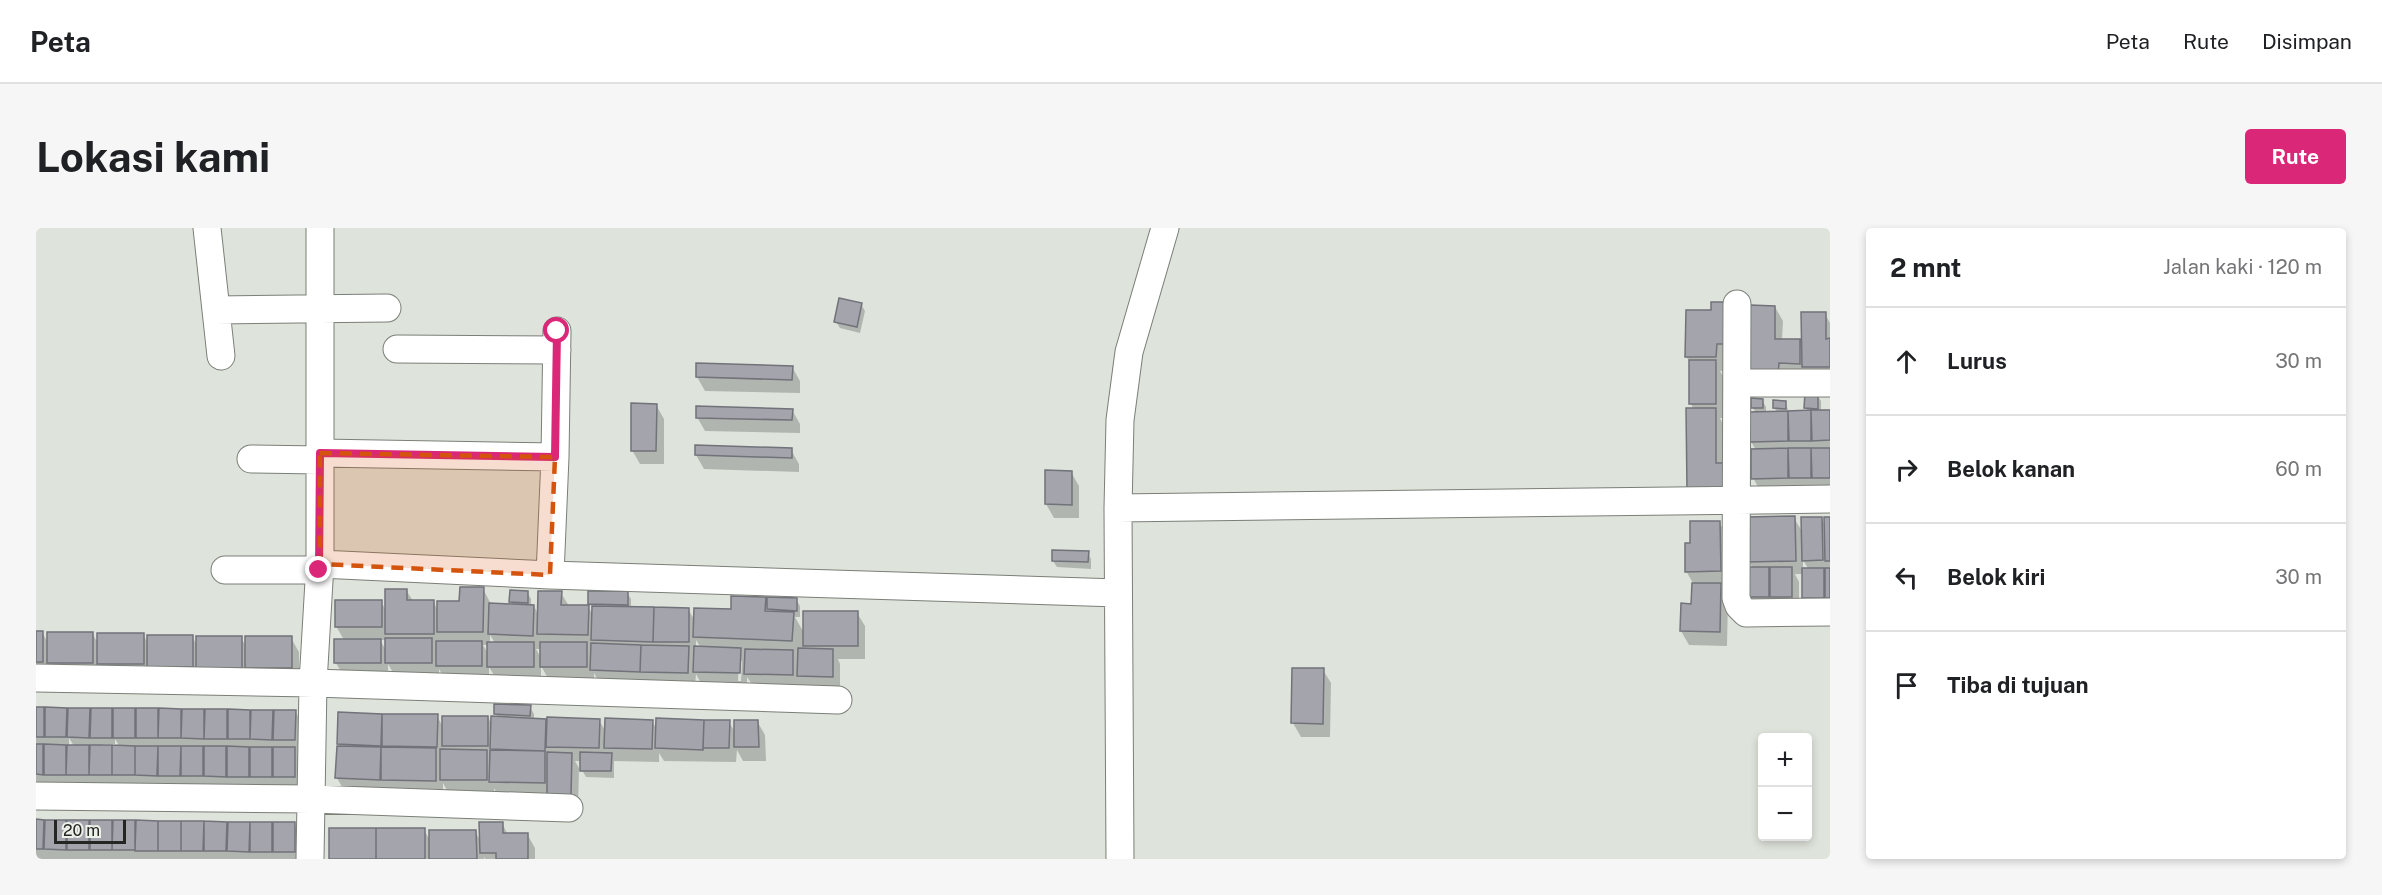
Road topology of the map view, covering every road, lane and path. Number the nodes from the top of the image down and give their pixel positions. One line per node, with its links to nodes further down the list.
1 (207, 228): 7 (street)
2 (320, 228): 5 (street)
3 (1165, 228): 17 (street)
4 (1737, 304): 10 (street)
5 (320, 308): 6 (street); 7 (street); 12 (street)
6 (387, 308)
7 (216, 310): 9 (street)
8 (397, 349): 13 (street)
9 (221, 356)
10 (1737, 383): 11 (street); 16 (street)
11 (1830, 383)
12 (320, 457): 13 (street); 14 (street); 18 (street)
13 (555, 457): 20 (street)
14 (251, 459)
15 (1830, 499): 16 (street)
16 (1738, 501): 17 (street); 22 (street)
17 (1118, 508): 21 (street)
18 (319, 567): 19 (street); 20 (street); 24 (street)
19 (225, 570)
20 (550, 575): 21 (street)
21 (1118, 593): 30 (street)
22 (1830, 612)
23 (36, 678): 24 (street)
24 (313, 683): 25 (street); 27 (street)
25 (838, 700)
26 (36, 796): 27 (street)
27 (311, 799): 28 (street); 29 (street)
28 (569, 808)
29 (310, 859)
30 (1120, 859)

